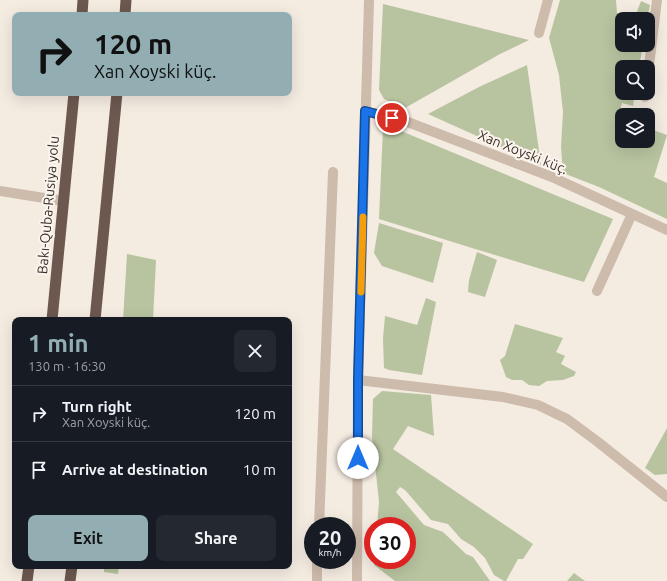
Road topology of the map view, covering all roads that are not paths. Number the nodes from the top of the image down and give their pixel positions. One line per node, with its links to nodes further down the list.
1 (83, 0): 6 (highway)
2 (126, 0): 7 (highway)
3 (369, 0): 12 (street)
4 (548, 0): 8 (street)
5 (657, 0): 9 (street)
6 (82, 12)
7 (125, 12)
8 (539, 33)
9 (650, 60)
10 (74, 96): 15 (highway, Bakı-Quba-Rusiya yolu)
11 (117, 96): 20 (highway)
12 (365, 111): 16 (street, Xan Xoyski küç.); 21 (street)
13 (333, 172): 23 (street)
14 (0, 191): 15 (street)
15 (63, 201): 19 (highway, Bakı-Quba-Rusiya yolu)
16 (632, 214): 17 (street, Xan Xoyski küç.); 18 (street)
17 (667, 230)
18 (597, 291)
19 (52, 317)
20 (95, 317)
21 (358, 380): 22 (street); 30 (street)
22 (667, 497)
23 (319, 517)
24 (29, 569): 27 (highway)
25 (72, 569): 28 (highway)
26 (317, 569): 29 (street)
27 (27, 581)
28 (70, 581)
29 (317, 581)
30 (357, 581)

